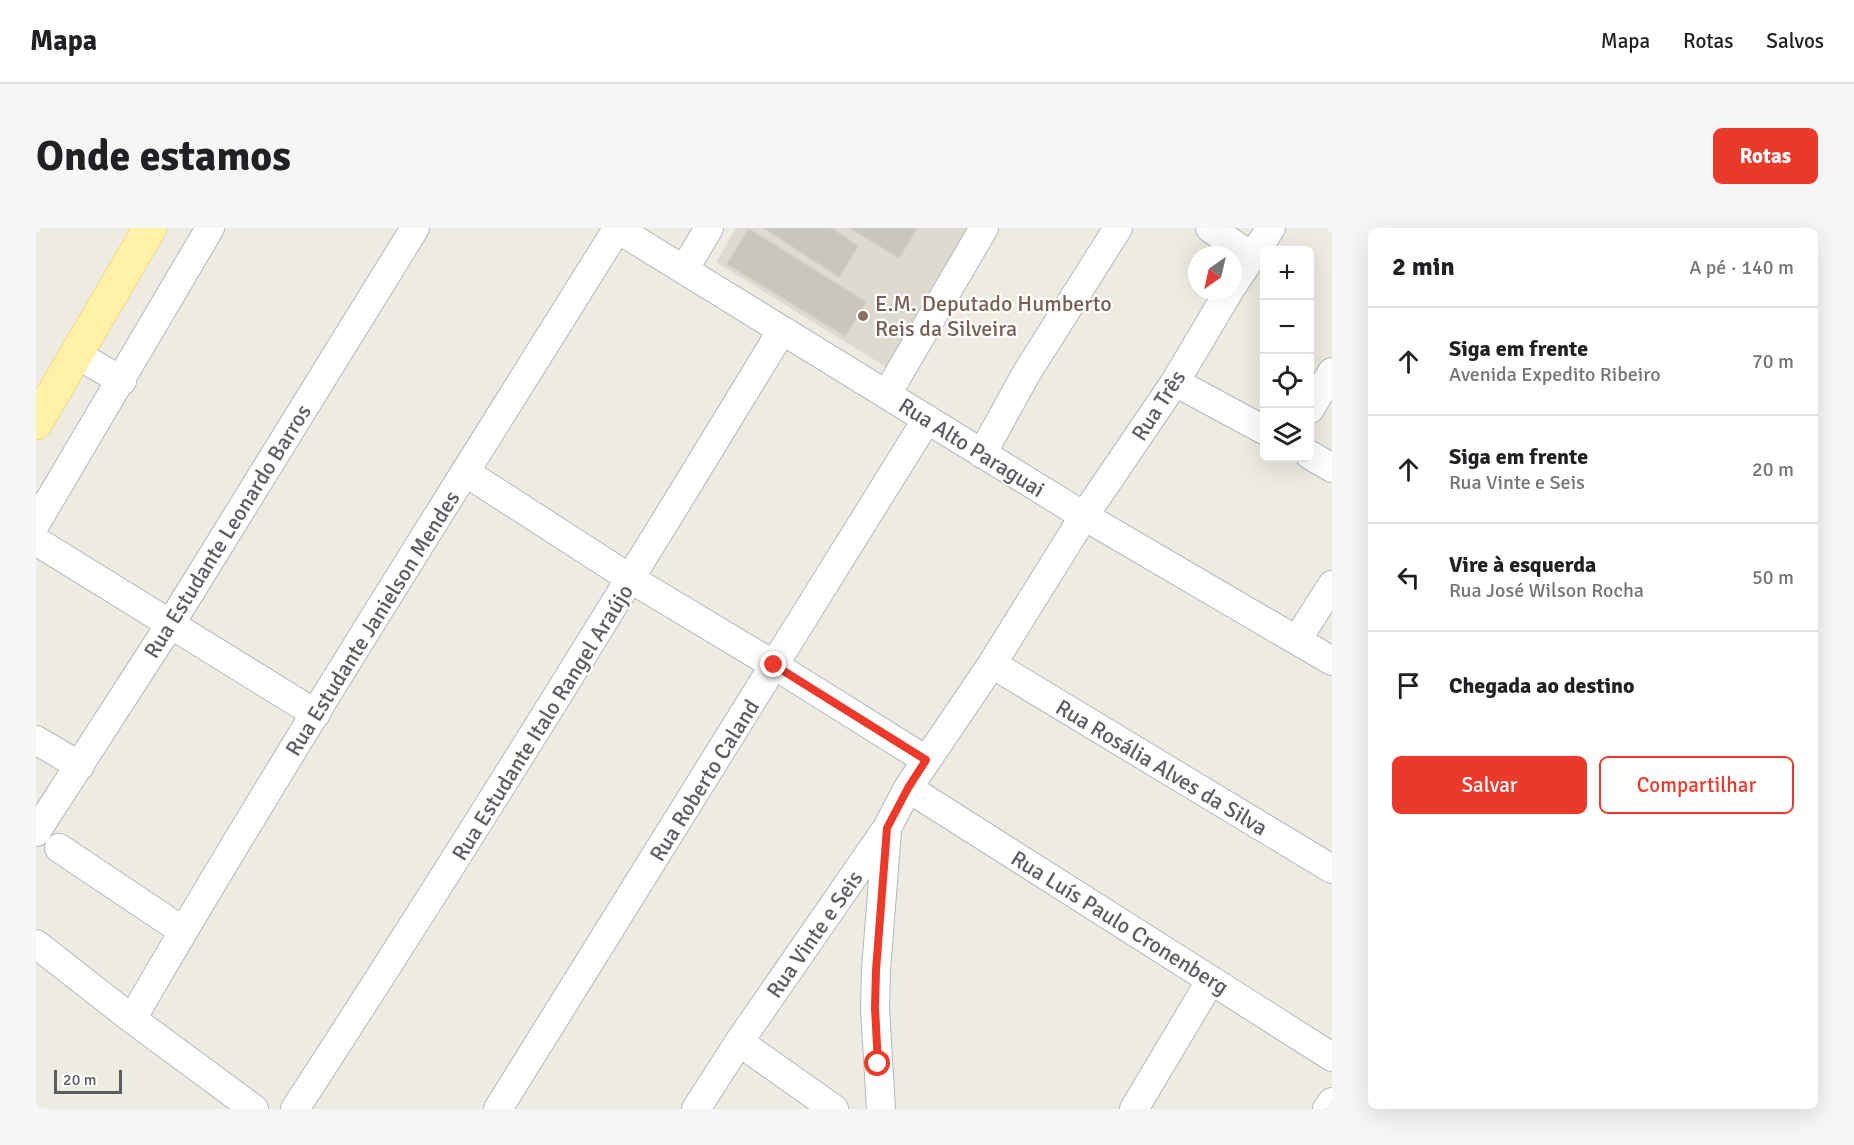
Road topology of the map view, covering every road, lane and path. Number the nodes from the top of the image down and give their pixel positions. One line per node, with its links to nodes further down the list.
1 (150, 228): 15 (main road)
2 (210, 228): 17 (street)
3 (415, 228): 33 (street, Rua Estudante Leonardo Barros)
4 (616, 228): 11 (street, Rua Alto Paraguai); 27 (street, Rua Estudante Janielson Mendes)
5 (709, 228): 11 (street)
6 (984, 228): 19 (street)
7 (1118, 228): 24 (street)
8 (1210, 228): 10 (street)
9 (1271, 228): 10 (street)
10 (1251, 256): 12 (street)
11 (684, 270): 14 (street, Rua Alto Paraguai)
12 (1242, 270)
13 (1224, 300): 18 (street, Rua Três)
14 (782, 330): 19 (street, Rua Alto Paraguai); 31 (street, Rua Estudante Italo Rangel Araújo)
15 (76, 354): 17 (street); 22 (main road)
16 (1332, 372): 20 (street)
17 (122, 381): 29 (street)
18 (1175, 382): 23 (street); 28 (street, Rua Três)
19 (887, 394): 21 (street, Rua Alto Paraguai)
20 (1311, 408)
21 (927, 419): 24 (street, Rua Alto Paraguai); 37 (street, Rua Roberto Caland)
22 (36, 423)
23 (1260, 428)
24 (982, 454): 28 (street, Rua Alto Paraguai)
25 (1314, 457): 26 (street)
26 (1332, 468)
27 (465, 472): 31 (street); 38 (street, Rua Estudante Janielson Mendes)
28 (1084, 516): 34 (street, Rua Alto Paraguai); 36 (street, Rua Vinte e Seis)
29 (36, 524)
30 (36, 541): 33 (street)
31 (631, 579): 37 (street); 54 (street, Rua Estudante Italo Rangel Araújo)
32 (1332, 585): 34 (street)
33 (171, 623): 38 (street); 41 (street, Rua Estudante Leonardo Barros)
34 (1297, 640): 35 (street, Rua Alto Paraguai)
35 (1332, 661)
36 (992, 664): 40 (street, Rua Vinte e Seis); 45 (street, Rua Rosália Alves da Silva)
37 (774, 665): 40 (street); 55 (street, Rua Roberto Caland)
38 (316, 714): 46 (street, Rua Estudante Janielson Mendes)
39 (36, 740): 41 (street)
40 (926, 760): 42 (street, Rua Vinte e Seis)
41 (80, 766): 44 (street, Rua Estudante Leonardo Barros)
42 (908, 788): 43 (street, Rua Vinte e Seis); 48 (street, Rua Luís Paulo Cronenberg)
43 (887, 828): 50 (street, Rua Vinte e Seis); 58 (street)
44 (47, 840): 46 (street)
45 (1332, 869)
46 (183, 931): 49 (street, Rua Estudante Janielson Mendes)
47 (36, 944): 49 (street)
48 (1211, 980): 51 (street, Rua Luís Paulo Cronenberg); 59 (street)
49 (132, 1019): 53 (street)
50 (739, 1042): 56 (street, Rua Vinte e Seis); 57 (street)
51 (1332, 1057)
52 (1332, 1102): 60 (street)
53 (254, 1109)
54 (295, 1109)
55 (498, 1109)
56 (696, 1109)
57 (834, 1109)
58 (880, 1109)
59 (1134, 1109)
60 (1327, 1109)

